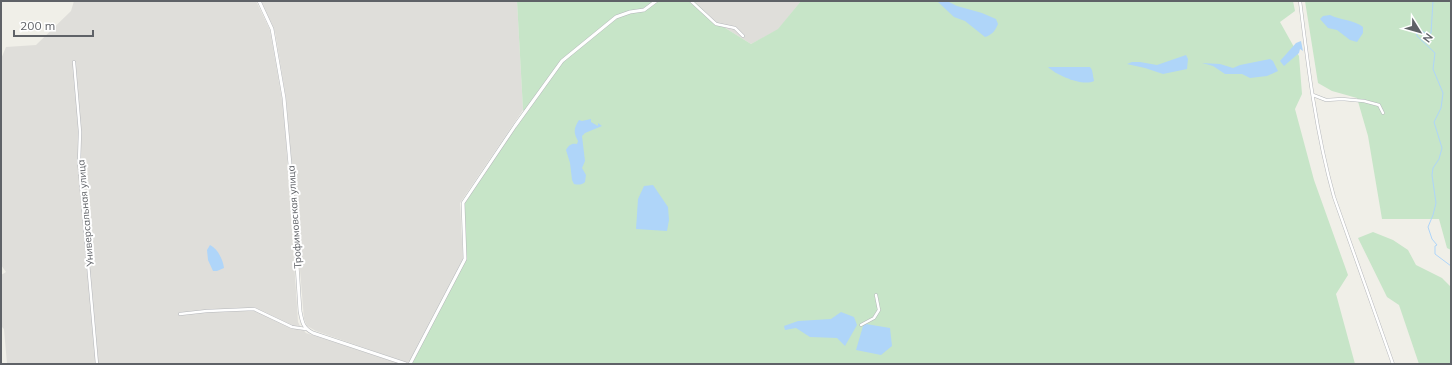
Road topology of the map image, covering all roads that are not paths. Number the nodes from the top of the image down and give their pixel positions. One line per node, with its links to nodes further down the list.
1 (258, 1): 12 (street, Трофимовская улица)
2 (656, 1): 15 (street)
3 (691, 1): 5 (street)
4 (1300, 1): 7 (street)
5 (743, 36)
6 (74, 62): 13 (street, Универсальная улица)
7 (1313, 95): 8 (street); 16 (street)
8 (1383, 114)
9 (876, 296): 11 (street)
10 (180, 314): 12 (street)
11 (861, 325)
12 (306, 330): 14 (street)
13 (97, 364)
14 (406, 364)
15 (410, 364)
16 (1393, 364)

